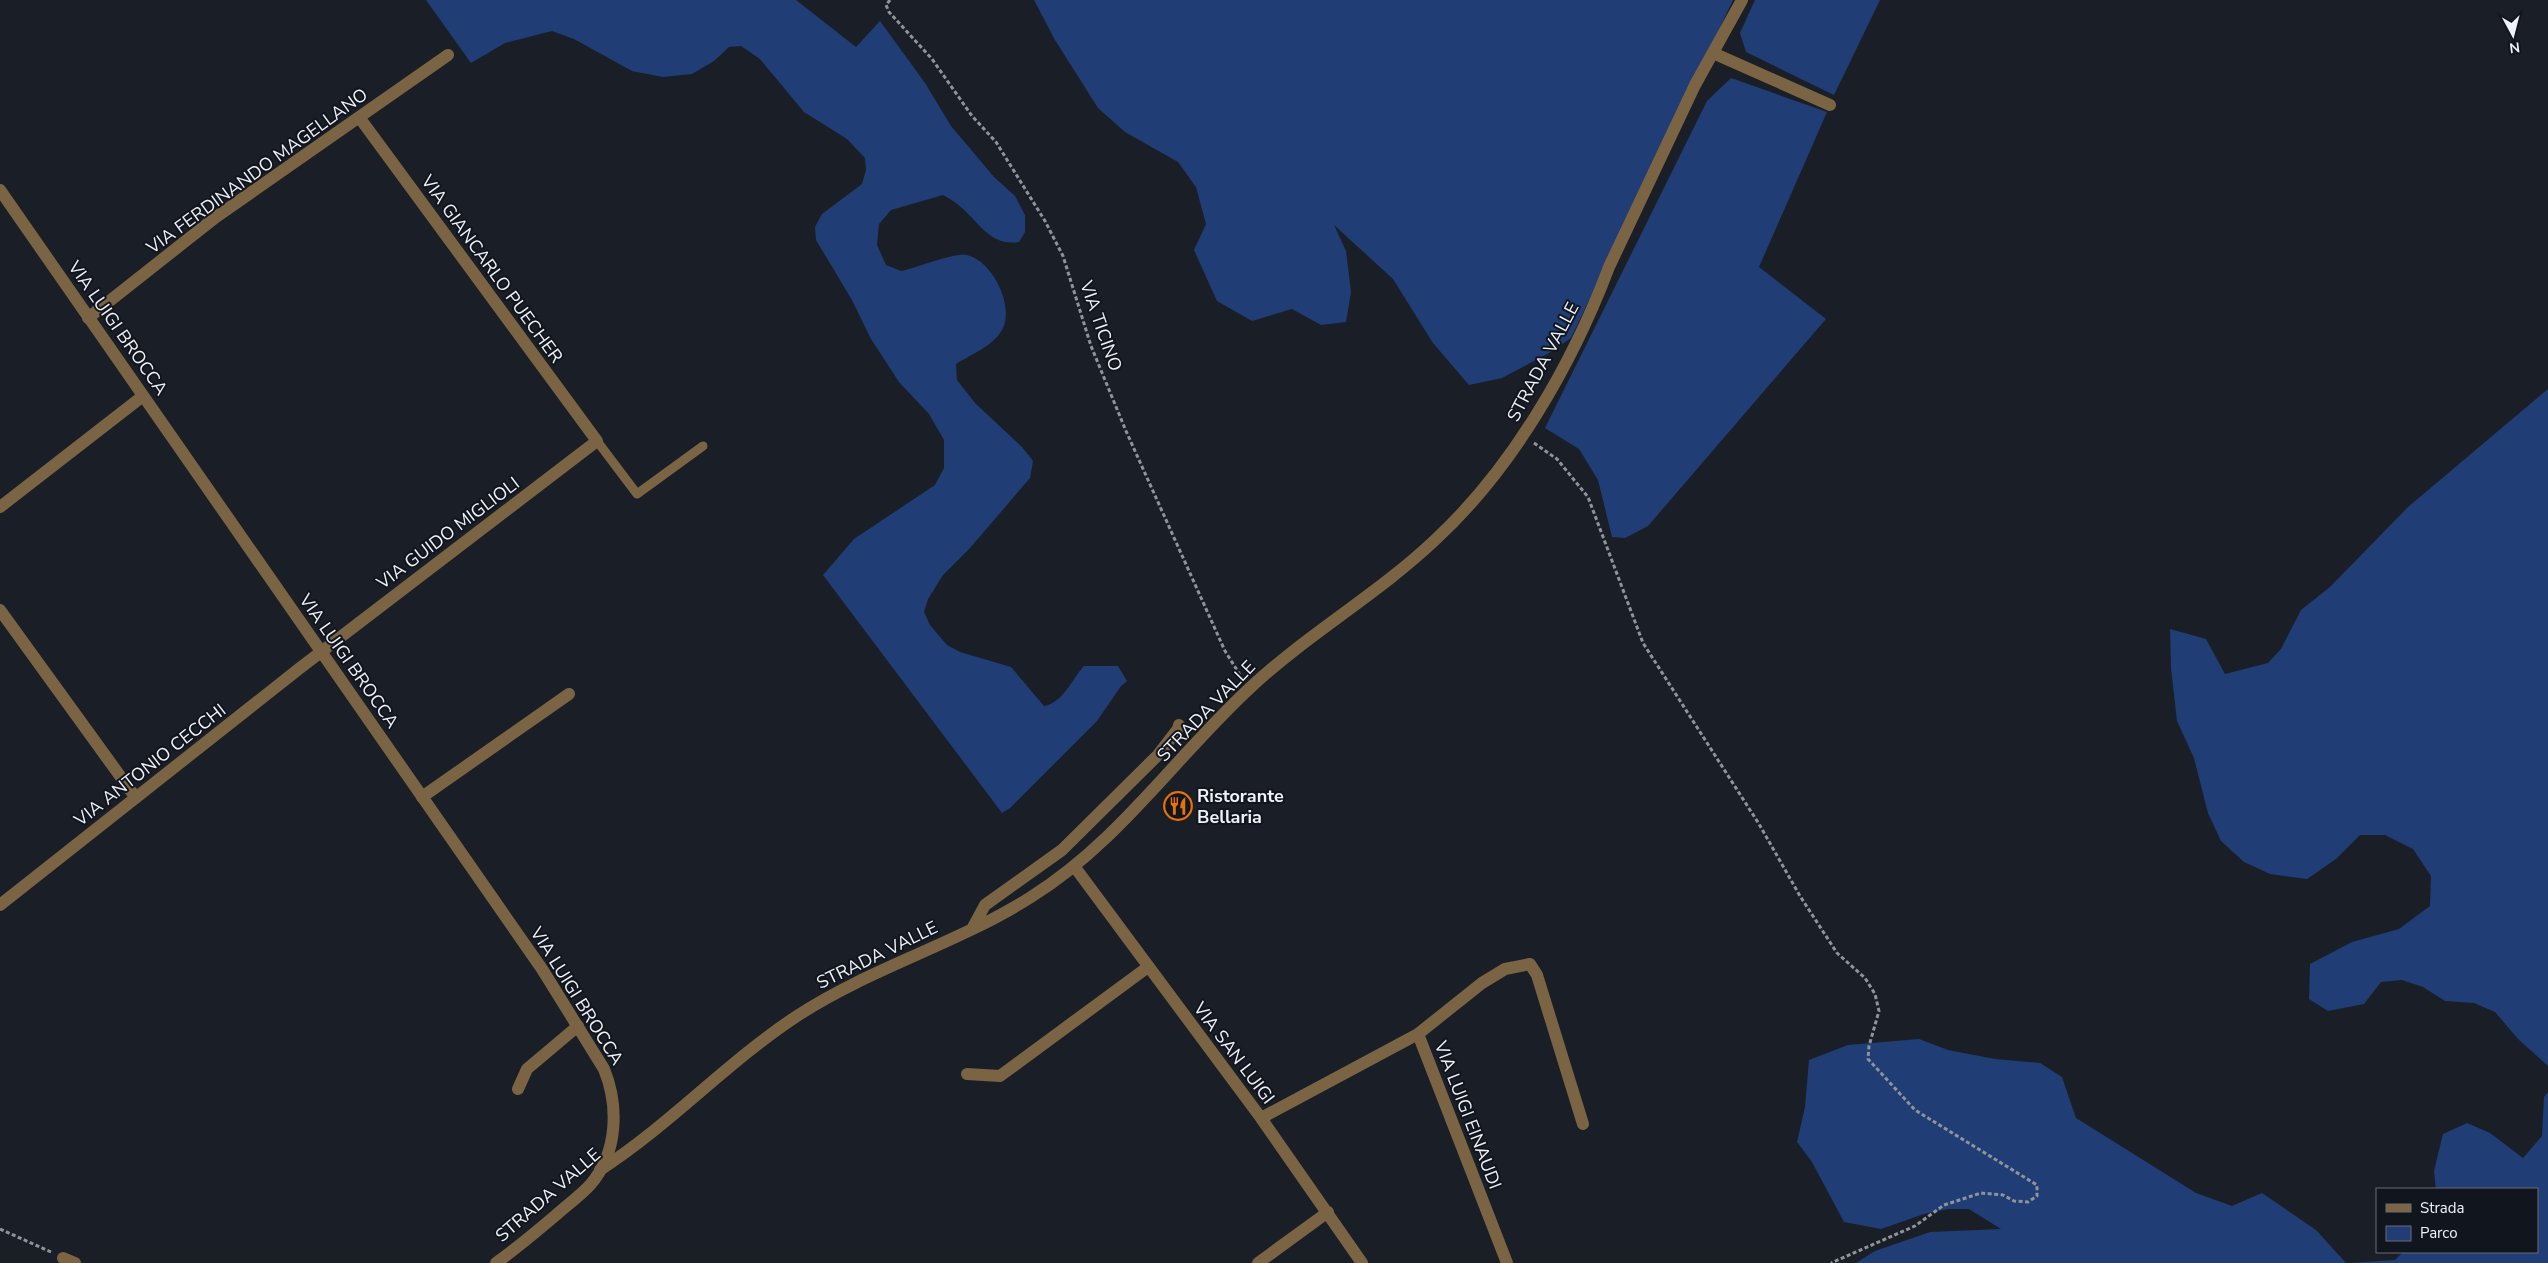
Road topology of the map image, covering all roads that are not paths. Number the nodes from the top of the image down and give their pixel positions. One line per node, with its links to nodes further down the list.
1 (1742, 0): 2 (street, STRADA VALLE)
2 (1714, 53): 4 (street); 18 (street, STRADA VALLE)
3 (448, 55): 5 (street, VIA FERDINANDO MAGELLANO)
4 (1830, 105)
5 (359, 117): 7 (street, VIA FERDINANDO MAGELLANO); 9 (street, VIA GIANCARLO PUECHER)
6 (0, 190): 7 (street, VIA LUIGI BROCCA)
7 (88, 318): 8 (street, VIA LUIGI BROCCA)
8 (143, 396): 11 (street); 13 (street, VIA LUIGI BROCCA)
9 (597, 441): 10 (lane); 13 (street, VIA GUIDO MIGLIOLI)
10 (703, 446)
11 (0, 507)
12 (0, 610): 17 (street)
13 (321, 652): 16 (street, VIA LUIGI BROCCA); 17 (street, VIA ANTONIO CECCHI)
14 (569, 694): 16 (street)
15 (1179, 725): 20 (street)
16 (422, 797): 22 (street, VIA LUIGI BROCCA)
17 (136, 798): 19 (street, VIA ANTONIO CECCHI)
18 (1074, 866): 20 (street, STRADA VALLE); 21 (street, VIA SAN LUIGI)
19 (0, 906)
20 (972, 929): 28 (street, STRADA VALLE)
21 (1148, 967): 24 (street); 26 (street, VIA SAN LUIGI)
22 (578, 1026): 25 (street); 28 (street, VIA LUIGI BROCCA)
23 (1418, 1034): 26 (street, VIA LUIGI EINAUDI); 27 (street); 35 (street, VIA LUIGI EINAUDI)
24 (967, 1074)
25 (518, 1089)
26 (1261, 1118): 29 (street, VIA SAN LUIGI)
27 (1583, 1124)
28 (600, 1170): 32 (street, STRADA VALLE)
29 (1328, 1212): 33 (street); 34 (street, VIA SAN LUIGI)
30 (63, 1258): 31 (street)
31 (75, 1263)
32 (496, 1263)
33 (1258, 1263)
34 (1362, 1263)
35 (1507, 1263)

